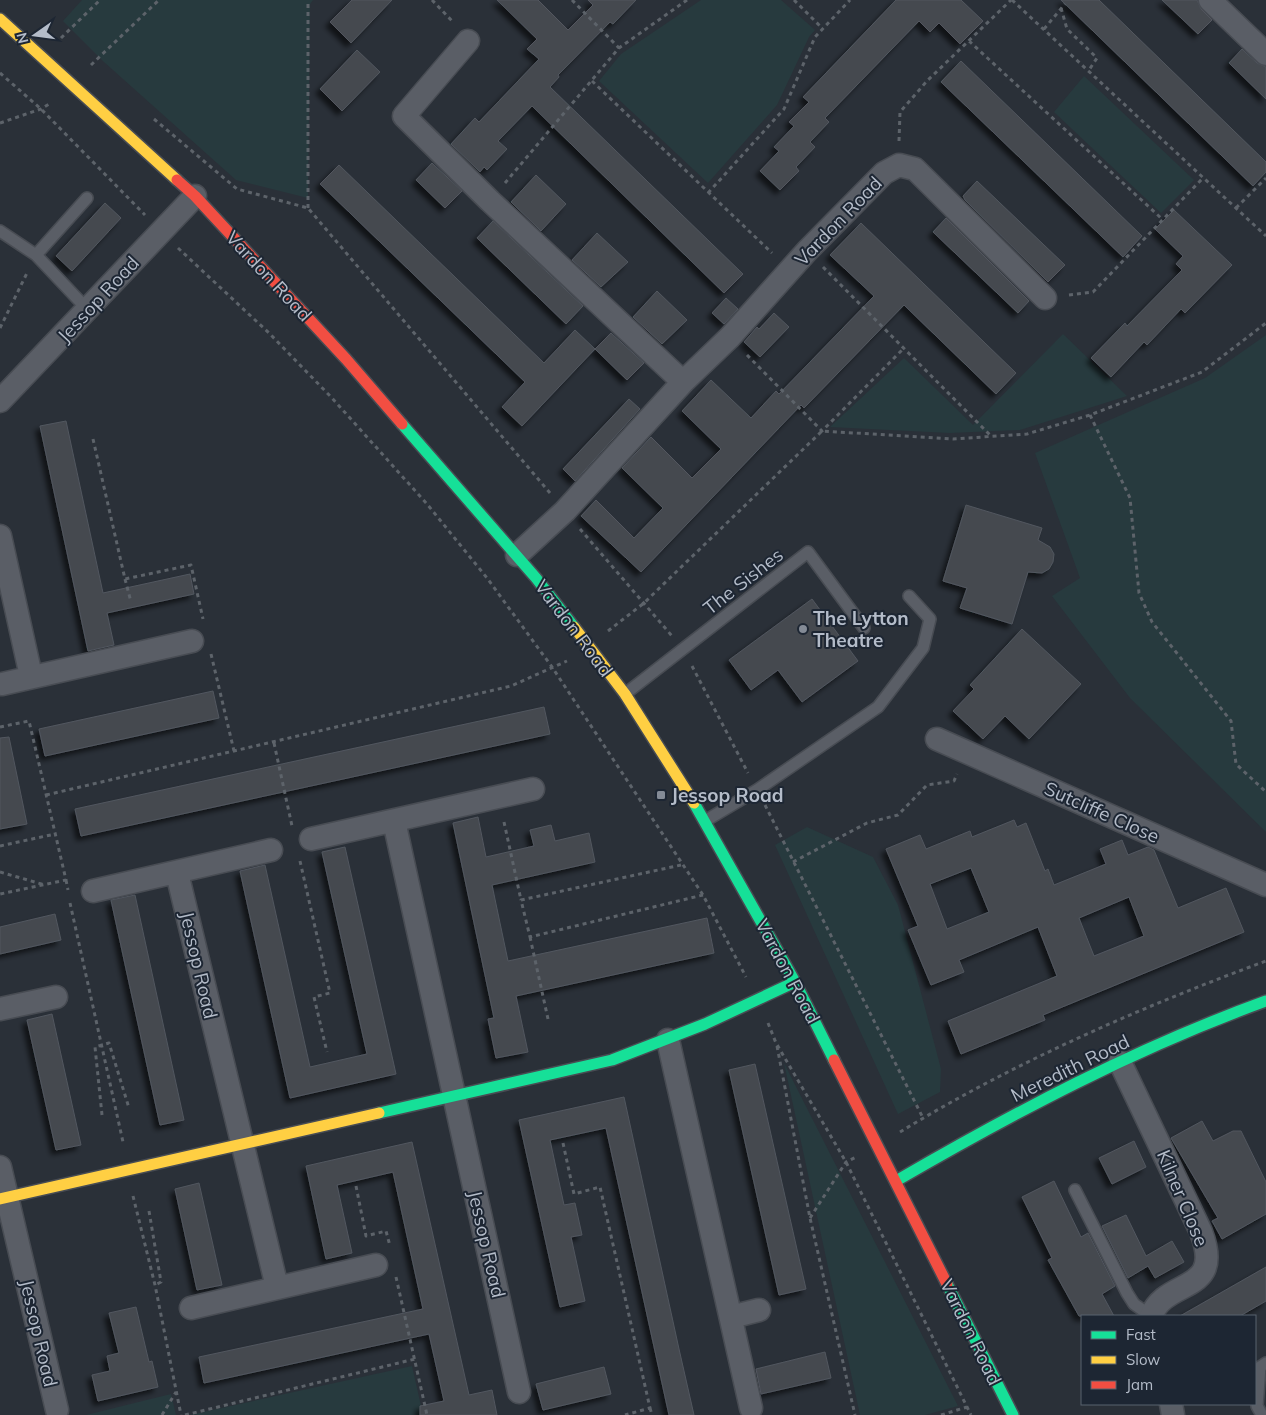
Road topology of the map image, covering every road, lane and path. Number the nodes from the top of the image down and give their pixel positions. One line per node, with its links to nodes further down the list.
1 (100, 0): 17 (path)
2 (159, 0): 24 (path)
3 (308, 0): 40 (path)
4 (432, 0): 18 (path)
5 (572, 0): 21 (path)
6 (687, 0): 21 (path)
7 (794, 0): 14 (path)
8 (850, 0): 14 (path)
9 (1012, 0): 15 (path); 19 (path)
10 (1210, 0): 22 (street)
11 (1065, 4): 12 (path)
12 (1061, 8): 15 (path); 25 (path)
13 (0, 19): 37 (street, Vardon Road)
14 (822, 28): 36 (path)
15 (1044, 28): 25 (path)
16 (54, 32): 17 (path)
17 (61, 38): 20 (path)
18 (468, 41): 39 (street)
19 (969, 42): 33 (path); 42 (path)
20 (68, 45)
21 (619, 48): 28 (path)
22 (1266, 54)
23 (83, 59): 24 (path)
24 (90, 66): 26 (path)
25 (1089, 70): 34 (path)
26 (97, 72)
27 (0, 73): 30 (path)
28 (592, 81): 36 (path); 39 (path)
29 (49, 104): 30 (path)
30 (41, 109): 32 (path); 44 (path)
31 (149, 115): 40 (path)
32 (0, 123)
33 (899, 165): 46 (street, Vardon Road); 49 (street, Vardon Road)
34 (1202, 178): 41 (path); 42 (path)
35 (1266, 178): 41 (path)
36 (708, 194): 48 (path)
37 (195, 196): 44 (street, Jessop Road); 63 (street, Vardon Road)
38 (87, 198): 47 (lane)
39 (490, 201): 55 (street)
40 (308, 208): 61 (path)
41 (1236, 208): 45 (path)
42 (1162, 218): 49 (path)
43 (0, 231): 47 (lane)
44 (161, 231): 50 (street, Jessop Road); 74 (path)
45 (1266, 236)
46 (807, 251): 48 (street, Vardon Road); 54 (path)
47 (36, 255): 50 (lane); 52 (path)
48 (791, 270): 53 (street, Vardon Road)
49 (1045, 298)
50 (88, 310): 56 (street, Jessop Road)
51 (1266, 323): 57 (path)
52 (0, 328)
53 (730, 337): 55 (street, Vardon Road); 58 (path)
54 (904, 348): 58 (path); 59 (path)
55 (683, 382): 61 (street, Vardon Road)
56 (0, 401)
57 (1090, 415): 59 (path); 85 (path)
58 (822, 431): 59 (path); 67 (path)
59 (990, 436)
60 (93, 439): 64 (path)
61 (564, 511): 63 (street, Vardon Road); 67 (path)
62 (0, 536): 75 (street)
63 (517, 555): 77 (street, Vardon Road)
64 (125, 579): 66 (path); 68 (path)
65 (909, 596): 84 (lane)
66 (131, 602)
67 (644, 603): 70 (path); 72 (path)
68 (203, 620)
69 (864, 628): 72 (lane, The Sishes)
70 (605, 633)
71 (200, 645): 75 (street); 81 (path)
72 (684, 650): 77 (lane, The Sishes); 84 (path)
73 (568, 660): 74 (path)
74 (552, 667): 80 (path); 96 (path)
75 (31, 676): 76 (street)
76 (2, 684)
77 (625, 694): 87 (street, Vardon Road)
78 (0, 727): 86 (path)
79 (937, 739): 82 (street, Sutcliffe Close)
80 (274, 743): 81 (path); 91 (path)
81 (234, 751): 86 (path)
82 (970, 753): 95 (path); 101 (street, Sutcliffe Close)
83 (533, 789): 88 (street)
84 (757, 790): 87 (lane); 95 (path)
85 (1266, 792)
86 (46, 795): 90 (path)
87 (705, 820): 108 (street, Vardon Road)
88 (394, 821): 91 (street); 119 (street, Jessop Road)
89 (504, 822): 105 (path)
90 (55, 834): 92 (path); 99 (path)
91 (302, 834)
92 (0, 846)
93 (271, 850): 98 (street)
94 (300, 859): 117 (path)
95 (793, 862): 122 (path)
96 (682, 865): 104 (path); 105 (path)
97 (0, 872): 100 (path)
98 (177, 873): 102 (street); 125 (street, Jessop Road)
99 (66, 880): 100 (path); 116 (path)
100 (46, 885): 103 (path)
101 (1266, 885)
102 (93, 891)
103 (0, 894)
104 (703, 896): 106 (path); 110 (path)
105 (521, 900): 106 (path)
106 (530, 937): 113 (path)
107 (1266, 961): 122 (path)
108 (795, 982): 110 (street); 126 (street, Vardon Road)
109 (56, 997): 112 (street)
110 (759, 1000): 114 (street); 115 (path)
111 (1266, 1001): 118 (street, Meredith Road)
112 (0, 1009)
113 (548, 1018)
114 (668, 1040): 119 (street); 143 (street)
115 (776, 1043): 127 (path); 135 (path)
116 (101, 1046): 120 (path); 121 (path); 123 (path)
117 (327, 1052)
118 (1120, 1062): 129 (street, Meredith Road); 142 (street, Kilner Close)
119 (453, 1097): 125 (street); 147 (street, Jessop Road)
120 (129, 1108)
121 (102, 1115)
122 (924, 1118): 126 (path)
123 (122, 1142)
124 (563, 1143): 149 (path)
125 (242, 1144): 133 (street); 138 (street, Jessop Road)
126 (878, 1146): 127 (path); 129 (street, Vardon Road)
127 (846, 1162): 135 (path); 148 (path)
128 (0, 1167): 133 (street, Jessop Road)
129 (896, 1181): 161 (street, Vardon Road)
130 (356, 1186): 136 (path)
131 (1074, 1190): 141 (lane)
132 (132, 1191): 137 (path)
133 (4, 1199): 151 (street, Jessop Road)
134 (149, 1211): 137 (path)
135 (810, 1218): 158 (path)
136 (387, 1261): 138 (street); 144 (path)
137 (155, 1285): 146 (path)
138 (277, 1287): 139 (street)
139 (191, 1308)
140 (759, 1310): 143 (street)
141 (1150, 1315)
142 (1151, 1315)
143 (731, 1316): 150 (street)
144 (415, 1359): 154 (path); 155 (path)
145 (1266, 1363): 162 (lane)
146 (176, 1392): 152 (path); 153 (path)
147 (519, 1392)
148 (967, 1407): 159 (path); 160 (path)
149 (650, 1408): 156 (path); 157 (path)
150 (751, 1408)
151 (57, 1410)
152 (162, 1415)
153 (180, 1415)
154 (186, 1415)
155 (427, 1415)
156 (625, 1415)
157 (652, 1415)
158 (855, 1415)
159 (941, 1415)
160 (971, 1415)
161 (1013, 1415)
162 (1262, 1415)

